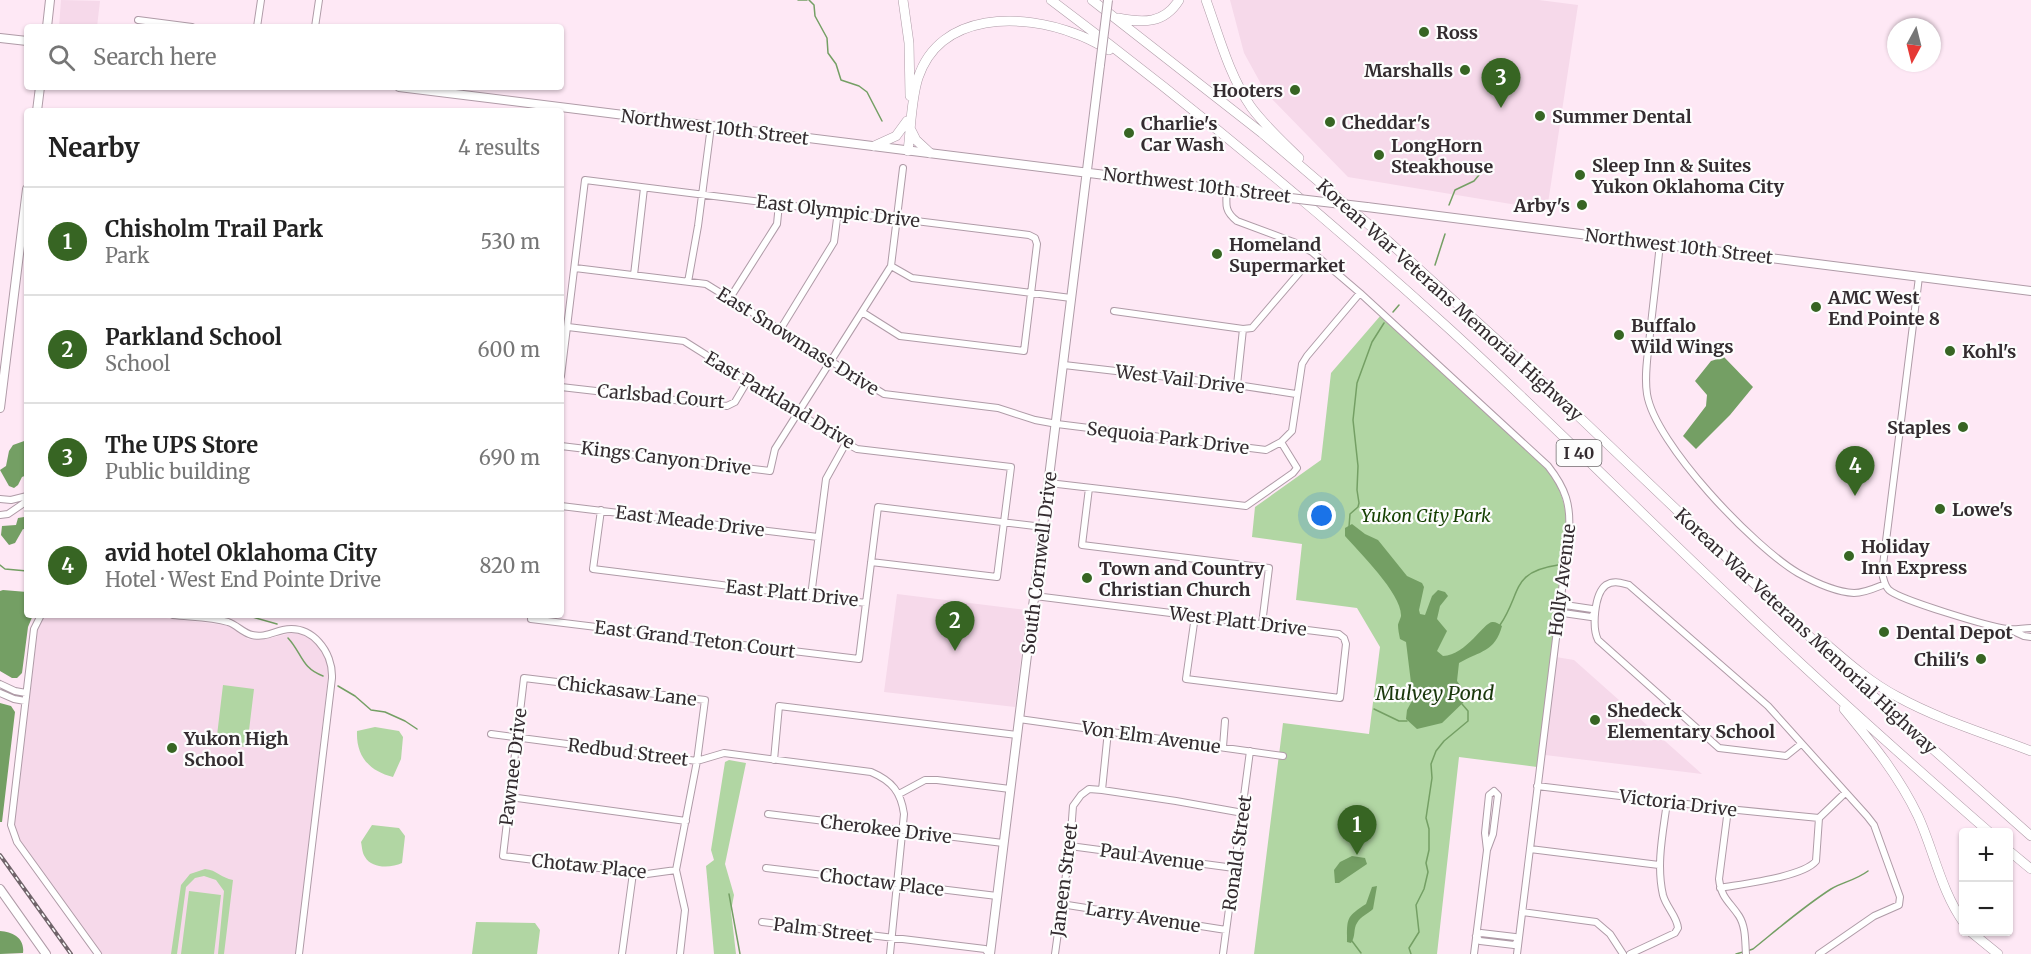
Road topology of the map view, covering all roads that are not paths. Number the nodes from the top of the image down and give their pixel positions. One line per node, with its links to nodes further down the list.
1 (50, 0): 12 (main road)
2 (261, 0): 14 (street)
3 (319, 0): 15 (street)
4 (903, 0): 22 (highway)
5 (1051, 0): 18 (highway, Korean War Veterans Memorial Highway / I 40)
6 (1092, 0): 10 (highway, Korean War Veterans Memorial Highway / I 40)
7 (1108, 0): 28 (main road, South Cornwell Drive, bridge)
8 (1179, 0): 10 (highway)
9 (1206, 0): 31 (highway)
10 (1115, 17): 31 (highway, Korean War Veterans Memorial Highway / I 40)
11 (138, 20): 13 (street)
12 (47, 24)
13 (159, 24)
14 (257, 24)
15 (315, 24)
16 (0, 38): 17 (main road)
17 (24, 41)
18 (1138, 66): 22 (highway); 95 (highway, Korean War Veterans Memorial Highway / I 40)
19 (40, 90): 21 (main road)
20 (423, 90): 23 (main road, Northwest 10th Street)
21 (37, 108)
22 (909, 125): 24 (highway); 25 (highway); 26 (highway)
23 (711, 126): 24 (main road, Northwest 10th Street); 32 (street)
24 (873, 146): 25 (main road, Northwest 10th Street)
25 (906, 150): 26 (main road, Northwest 10th Street)
26 (930, 153): 28 (main road, Northwest 10th Street)
27 (903, 168): 36 (street)
28 (1087, 171): 30 (main road, Northwest 10th Street); 48 (main road, South Cornwell Drive)
29 (644, 188): 32 (street, East Olympic Drive); 40 (street, East Olympic Drive); 41 (street)
30 (1227, 189): 37 (main road, Northwest 10th Street, bridge); 45 (street, Holly Avenue)
31 (1331, 191): 78 (highway, Korean War Veterans Memorial Highway / I 40)
32 (703, 194): 33 (street, East Olympic Drive); 43 (street)
33 (779, 204): 34 (street, East Olympic Drive); 47 (street)
34 (838, 211): 36 (street, East Olympic Drive); 53 (street)
35 (24, 213): 61 (main road)
36 (897, 218): 38 (street); 46 (street, East Olympic Drive)
37 (1660, 243): 42 (main road, Northwest 10th Street); 79 (street)
38 (891, 266): 46 (street); 50 (street)
39 (1305, 266): 52 (street)
40 (575, 268): 41 (street, East Snowmass Drive); 51 (street)
41 (634, 275): 43 (street, East Snowmass Drive)
42 (1919, 277): 44 (main road, Northwest 10th Street); 79 (street)
43 (688, 282): 47 (street, East Snowmass Drive)
44 (2031, 291)
45 (1360, 292): 60 (street); 83 (street, Holly Avenue)
46 (1032, 293): 48 (street); 50 (street, East Olympic Drive)
47 (730, 298): 53 (street, East Snowmass Drive)
48 (1071, 298): 56 (main road, South Cornwell Drive)
49 (1114, 311): 52 (street)
50 (862, 312): 55 (street)
51 (568, 327): 54 (street); 57 (street, East Parkland Drive)
52 (1243, 328): 58 (street)
53 (780, 330): 55 (street, East Snowmass Drive)
54 (564, 355)
55 (830, 362): 62 (street); 63 (street, East Snowmass Drive)
56 (1064, 365): 58 (street, West Vail Drive); 63 (main road, South Cornwell Drive)
57 (748, 380): 59 (street, Carlsbad Court); 62 (street, East Parkland Drive)
58 (1237, 385): 60 (street, West Vail Drive)
59 (564, 387)
60 (1296, 394): 64 (street)
61 (0, 408)
62 (798, 412): 65 (street, East Parkland Drive); 66 (street, Kings Canyon Drive)
63 (1057, 424): 64 (street, Sequoia Park Drive); 67 (main road, South Cornwell Drive)
64 (1281, 442): 68 (street)
65 (846, 443): 74 (street, East Parkland Drive); 76 (street)
66 (564, 446)
67 (1049, 483): 68 (street); 75 (main road, South Cornwell Drive)
68 (1089, 488): 89 (street)
69 (0, 499): 70 (street)
70 (22, 501): 73 (street)
71 (564, 506): 72 (street, East Meade Drive)
72 (601, 510): 76 (street, East Meade Drive); 80 (street, East Platt Drive)
73 (0, 515)
74 (1004, 522): 75 (street); 77 (street, East Platt Drive); 77 (street)
75 (1043, 527): 81 (main road, South Cornwell Drive)
76 (818, 537): 80 (street)
77 (871, 562): 82 (street, East Platt Drive)
78 (1744, 575): 108 (highway); 126 (highway, Korean War Veterans Memorial Highway / I 40)
79 (1884, 584): 91 (street)
80 (811, 596): 82 (street, East Platt Drive)
81 (1035, 596): 85 (street, West Platt Drive); 99 (main road, South Cornwell Drive)
82 (866, 603): 88 (street, East Grand Teton Court)
83 (1560, 608): 84 (street); 112 (street, Holly Avenue)
84 (1595, 613): 105 (street); 105 (street)
85 (1195, 616): 89 (street, West Platt Drive); 89 (street, West Platt Drive)
86 (40, 618): 97 (street)
87 (195, 618): 155 (street)
88 (540, 618)
89 (1262, 624)
90 (2031, 628): 91 (street)
91 (2010, 630): 92 (street)
92 (2031, 637)
93 (524, 678): 104 (street, Pawnee Drive); 111 (street, Chickasaw Lane)
94 (0, 684): 97 (street)
95 (1823, 684): 124 (highway, Korean War Veterans Memorial Highway / I 40); 145 (highway)
96 (0, 693): 98 (street)
97 (26, 693): 98 (street)
98 (25, 701): 154 (street)
99 (1019, 719): 101 (street, Von Elm Avenue); 103 (main road, South Cornwell Drive)
100 (1225, 721): 106 (street)
101 (1108, 731): 106 (street, Von Elm Avenue); 114 (street)
102 (491, 734): 104 (street, Redbud Street)
103 (1017, 735): 110 (street); 113 (main road, South Cornwell Drive)
104 (517, 738): 111 (street, Redbud Street); 117 (street, Pawnee Drive)
105 (1801, 744): 115 (street)
106 (1223, 747): 107 (street, Von Elm Avenue)
107 (1251, 751): 109 (street, Von Elm Avenue); 120 (street, Ronald Street)
108 (2031, 751)
109 (1283, 756)
110 (774, 760): 111 (street, Redbud Street); 116 (street, Redbud Street)
111 (697, 761): 123 (street)
112 (1537, 786): 118 (street, Victoria Drive); 129 (street, Holly Avenue)
113 (1010, 789): 116 (street); 127 (main road, South Cornwell Drive)
114 (1102, 790): 120 (street); 128 (street, Janeen Street)
115 (1845, 793): 122 (street); 166 (street)
116 (899, 794): 125 (street)
117 (510, 797): 123 (street); 132 (street, Pawnee Drive)
118 (1667, 802): 119 (street, Victoria Drive); 133 (street)
119 (1728, 809): 122 (street, Victoria Drive); 140 (street)
120 (1242, 813): 135 (street, Ronald Street)
121 (768, 814): 125 (street, Cherokee Drive)
122 (1819, 818): 140 (street)
123 (686, 821): 137 (street)
124 (1985, 828)
125 (902, 832): 127 (street, Cherokee Drive); 139 (street)
126 (2031, 836)
127 (1003, 843): 142 (main road, South Cornwell Drive)
128 (1070, 846): 135 (street, Paul Avenue); 143 (street, Janeen Street)
129 (1530, 849): 133 (street); 144 (street, Holly Avenue)
130 (1487, 850): 130 (street); 148 (street)
131 (2013, 854): 136 (highway)
132 (502, 856): 138 (street, Chotaw Place)
133 (1659, 865): 165 (street)
134 (766, 868): 139 (street, Choctaw Place)
135 (1234, 868): 147 (street, Ronald Street)
136 (2031, 869)
137 (676, 870): 138 (street, Chotaw Place); 157 (street)
138 (633, 873): 156 (street)
139 (896, 884): 142 (street, Choctaw Place); 150 (street)
140 (1720, 888): 152 (street)
141 (0, 889): 153 (main road)
142 (998, 896): 159 (main road, South Cornwell Drive)
143 (1061, 904): 147 (street, Larry Avenue); 160 (street, Janeen Street)
144 (1522, 912): 151 (street, Holly Avenue); 164 (street)
145 (1959, 914)
146 (762, 922): 150 (street, Palm Street)
147 (1226, 930): 161 (street, Ronald Street)
148 (1476, 936): 151 (street); 162 (street)
149 (1976, 936): 167 (highway)
150 (892, 938): 158 (street); 159 (street, Palm Street)
151 (1518, 941): 163 (street, Holly Avenue)
152 (1745, 950)
153 (46, 954)
154 (98, 954)
155 (301, 954)
156 (622, 954)
157 (680, 954)
158 (890, 954)
159 (990, 954)
160 (1055, 954)
161 (1223, 954)
162 (1474, 954)
163 (1517, 954)
164 (1623, 954)
165 (1630, 954)
166 (1820, 954)
167 (1998, 954)

